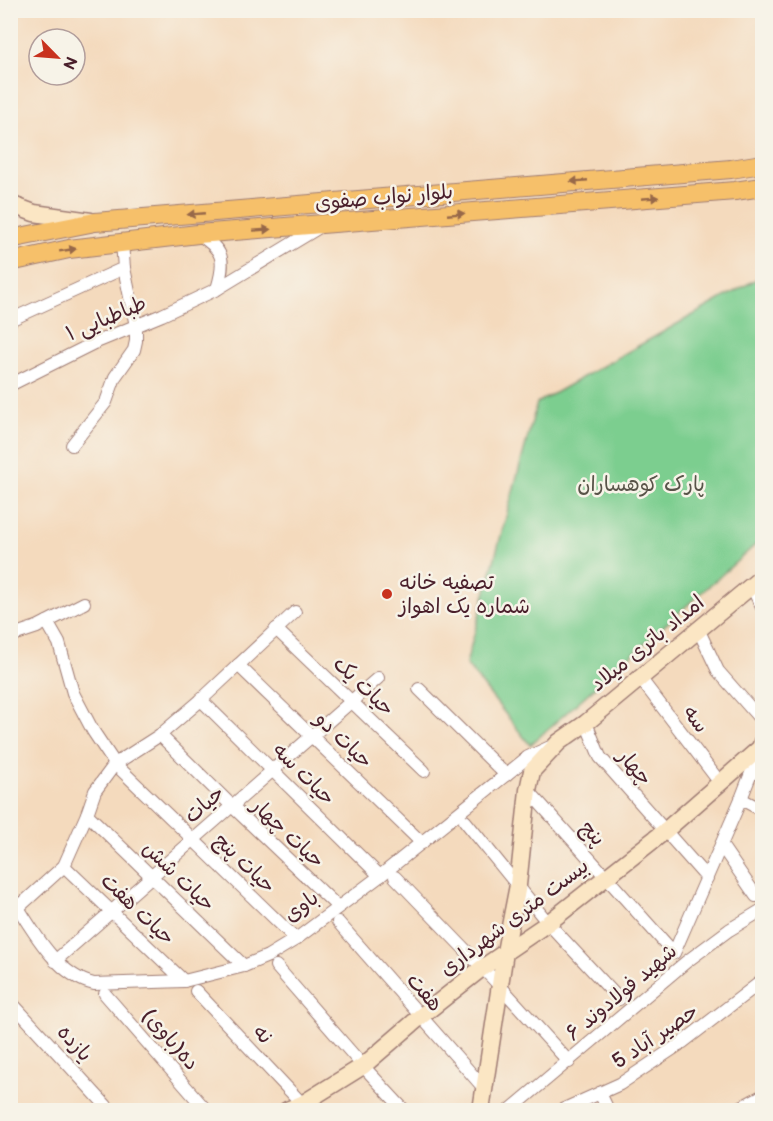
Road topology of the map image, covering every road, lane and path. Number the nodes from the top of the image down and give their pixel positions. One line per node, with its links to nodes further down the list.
1 (762, 164): 4 (main road, بلوار نواب صفوی, one-way to 4)
2 (762, 186): 5 (main road, بلوار نواب صفوی, one-way to 2)
3 (10, 204): 4 (street)
4 (95, 222): 7 (main road, بلوار نواب صفوی)
5 (322, 225): 6 (main road, بلوار نواب صفوی, one-way to 5); 11 (street, طباطبایی ۱)
6 (198, 234): 8 (main road, بلوار نواب صفوی); 11 (street)
7 (10, 239)
8 (122, 243): 9 (main road, بلوار نواب صفوی, one-way to 8); 10 (street)
9 (10, 262)
10 (124, 268): 12 (street); 13 (street)
11 (217, 289): 13 (street, طباطبایی ۱)
12 (10, 320)
13 (136, 326): 14 (street, طباطبایی ۱); 15 (street)
14 (10, 385)
15 (72, 445)
16 (757, 582): 18 (street); 22 (street, امداد باتری میلاد)
17 (84, 603): 20 (street)
18 (762, 607)
19 (295, 612): 21 (street)
20 (47, 622): 23 (street); 36 (street, حیات پنج)
21 (276, 629): 24 (street); 29 (street, حیات یک)
22 (699, 631): 26 (street, امداد باتری میلاد); 30 (street)
23 (10, 636)
24 (238, 665): 28 (street); 33 (street, حیات دو)
25 (378, 678): 29 (street, حیات)
26 (640, 678): 31 (street, امداد باتری میلاد); 40 (street, سه)
27 (419, 689): 39 (street)
28 (201, 700): 32 (street); 37 (street, حیات سه)
29 (351, 702): 33 (street, حیات); 38 (street, حیات یک)
30 (762, 721)
31 (586, 723): 34 (street, امداد باتری میلاد); 47 (street, چهار)
32 (160, 735): 36 (street); 43 (street, حیات چهار)
33 (312, 736): 37 (street, حیات); 49 (street, حیات دو)
34 (559, 742): 39 (street, باوی); 41 (street)
35 (762, 746): 40 (street, بیست متری شهرداری); 42 (street)
36 (115, 764): 45 (street); 48 (street, حیات پنج)
37 (273, 770): 43 (street, حیات); 53 (street, حیات سه)
38 (424, 771)
39 (506, 775): 49 (street, باوی)
40 (721, 784): 47 (street, بیست متری شهرداری)
41 (528, 790): 54 (street, پنج); 57 (street)
42 (741, 798): 44 (street); 50 (street)
43 (232, 806): 48 (street, حیات); 60 (street, حیات چهار)
44 (762, 810)
45 (87, 814): 51 (street); 52 (street, حیات شش)
46 (465, 821): 57 (street)
47 (664, 831): 54 (street, بیست متری شهرداری); 56 (street, چهار)
48 (193, 840): 52 (street, حیات); 66 (street, حیات پنج)
49 (422, 843): 53 (street, باوی)
50 (721, 845): 56 (street); 59 (street)
51 (64, 866): 62 (street); 63 (street, حیات هفت)
52 (152, 876): 63 (street, حیات); 69 (street, حیات شش)
53 (380, 876): 60 (street, باوی)
54 (605, 876): 56 (street, پنج); 65 (street, بیست متری شهرداری)
55 (395, 877): 71 (street)
56 (707, 879)
57 (518, 885): 65 (street); 67 (street)
58 (10, 895): 62 (street, باوی)
59 (756, 896)
60 (338, 907): 66 (street, باوی)
61 (762, 910): 80 (street, شهید فولادوند ۶)
62 (15, 911): 68 (street, باوی)
63 (112, 911): 68 (street, حیات); 72 (street, حیات هفت)
64 (338, 922): 79 (street, هفت)
65 (548, 923): 67 (street, بیست متری شهرداری); 77 (street)
66 (296, 939): 69 (street, باوی)
67 (505, 952): 71 (street, بیست متری شهرداری); 74 (street)
68 (55, 961): 72 (street, باوی)
69 (244, 966): 72 (street, باوی)
70 (276, 966): 81 (street)
71 (482, 968): 74 (street); 79 (street, بیست متری شهرداری)
72 (184, 981)
73 (762, 981): 83 (street, حصیر آباد 5)
74 (500, 987): 80 (street); 82 (street)
75 (196, 991): 85 (street, نه)
76 (105, 994): 87 (street, ده(باوی))
77 (619, 999)
78 (10, 1001): 86 (street, یازده)
79 (420, 1017): 81 (street, بیست متری شهرداری); 82 (street, هفت)
80 (569, 1062): 90 (street, شهید فولادوند ۶)
81 (363, 1066): 85 (street, بیست متری شهرداری); 88 (street)
82 (483, 1087): 89 (street)
83 (600, 1093): 91 (street, حصیر آباد 5); 92 (street)
84 (762, 1096): 93 (street)
85 (299, 1108)
86 (110, 1110)
87 (206, 1110)
88 (404, 1110)
89 (481, 1110)
90 (510, 1110)
91 (562, 1110)
92 (608, 1110)
93 (736, 1110)

